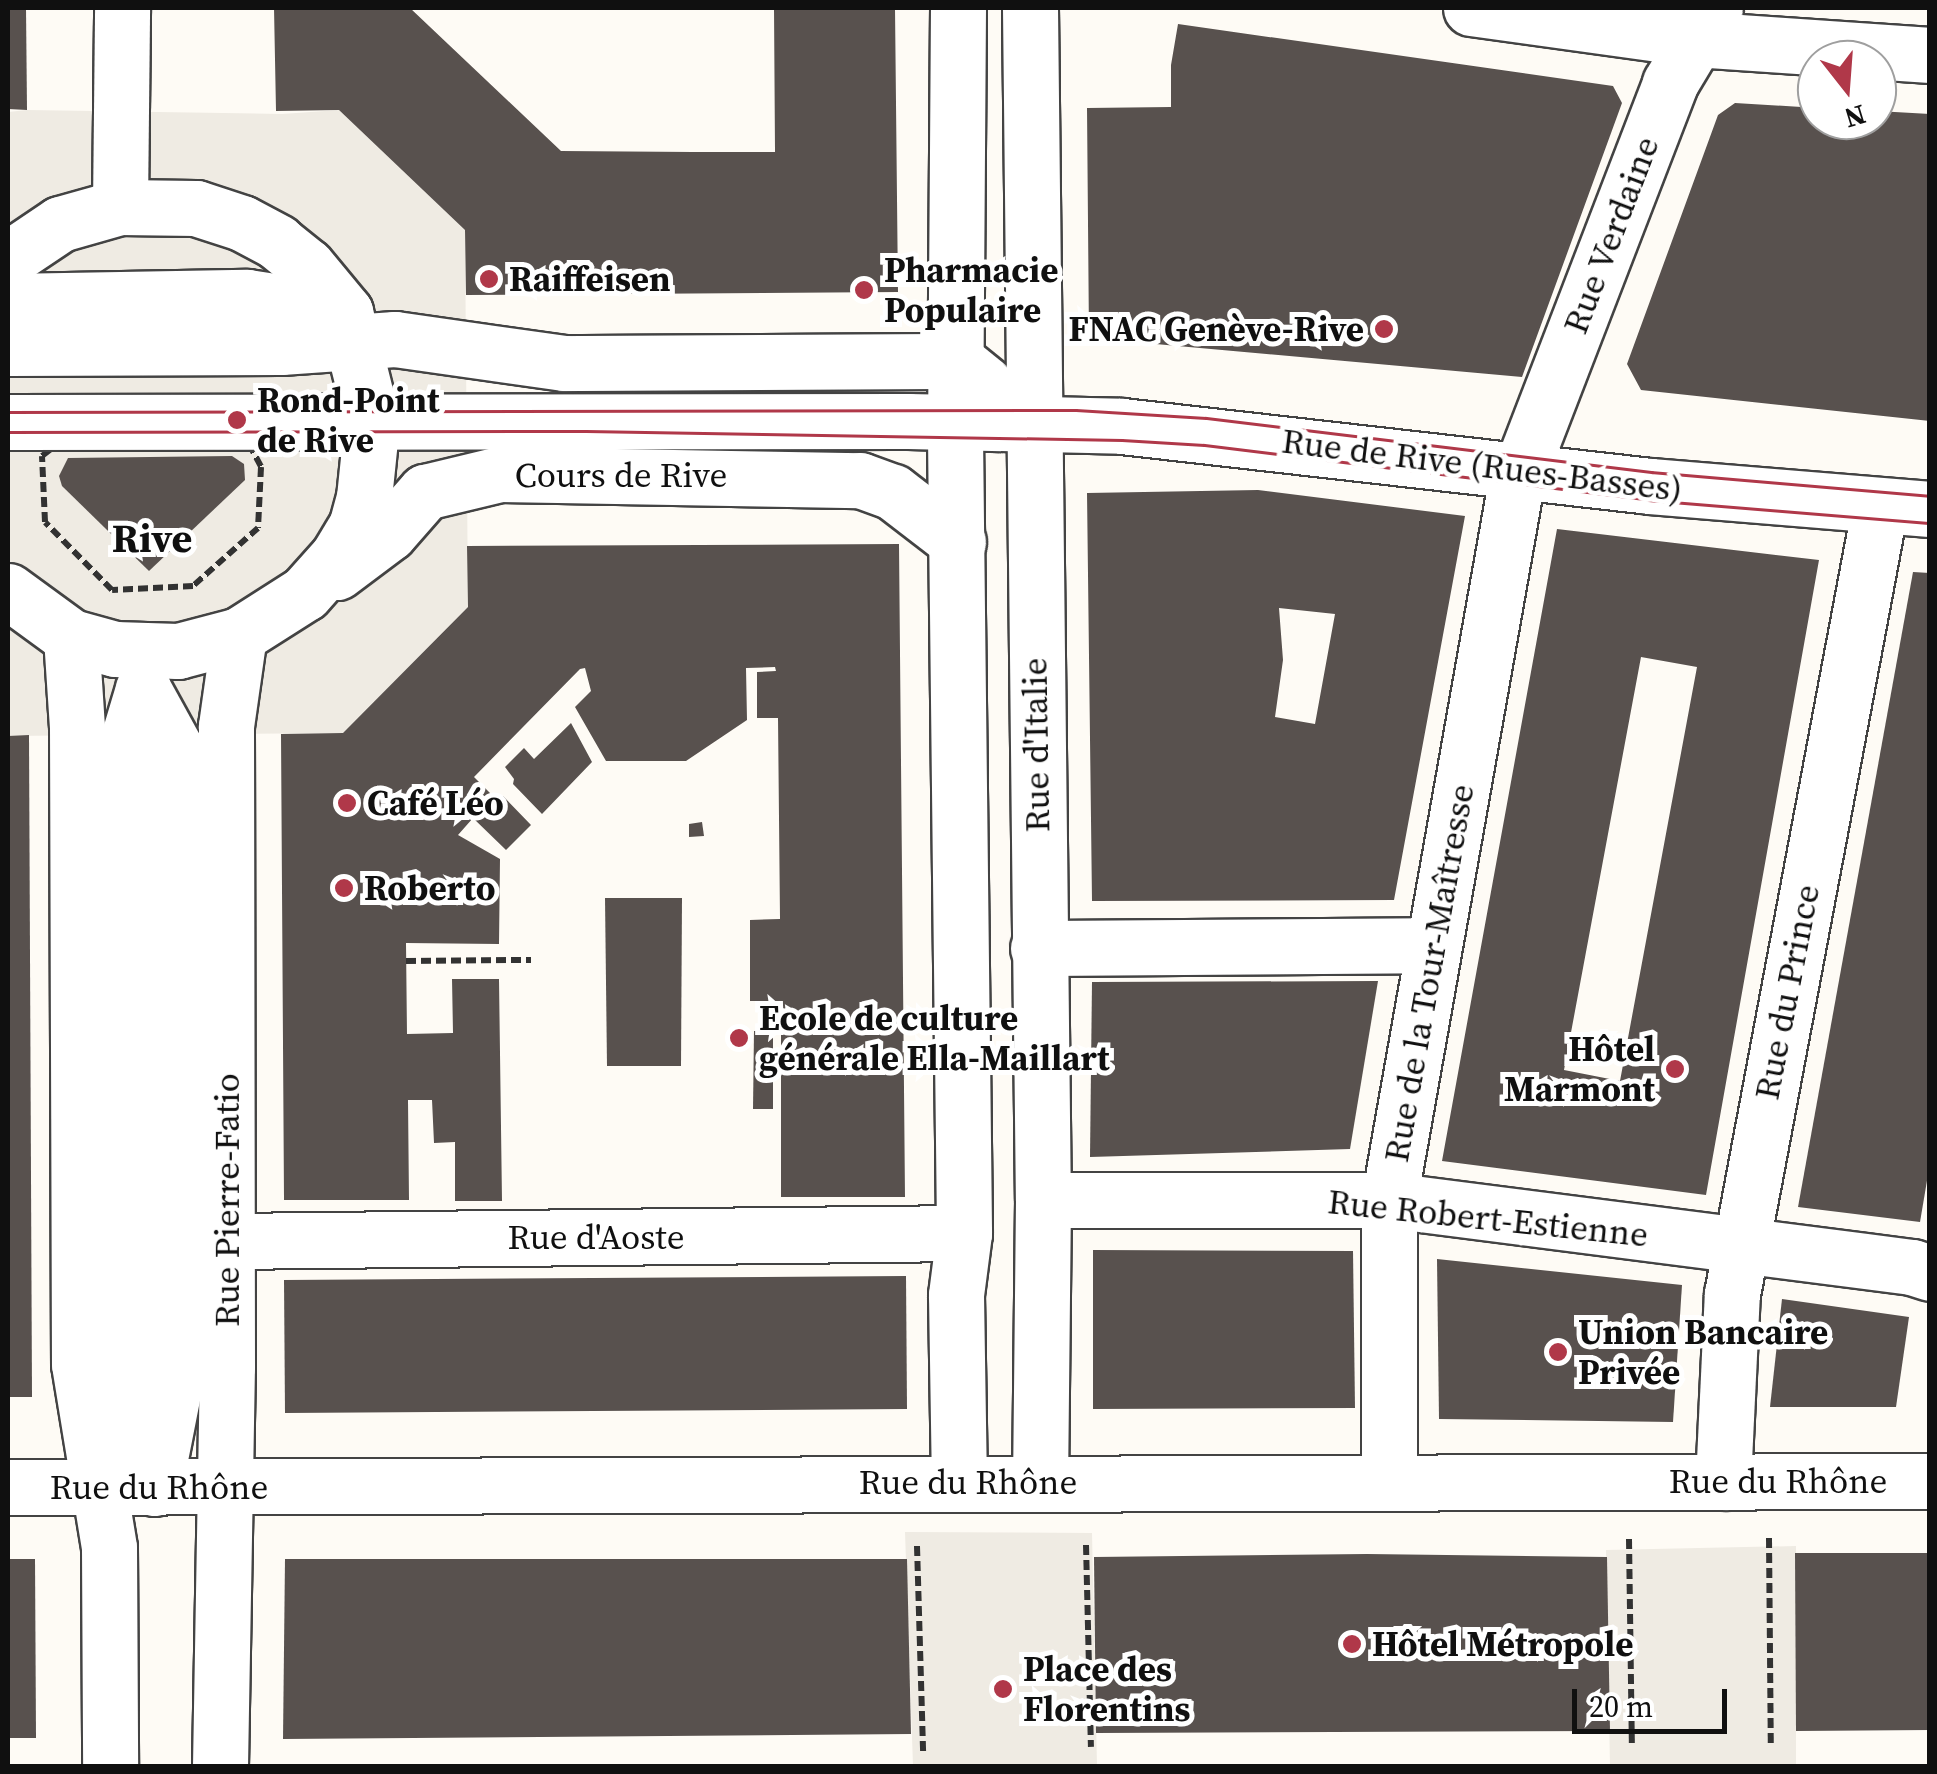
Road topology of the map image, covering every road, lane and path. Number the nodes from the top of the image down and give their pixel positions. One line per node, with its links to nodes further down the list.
1 (122, 8): 7 (street)
2 (958, 8): 12 (street)
3 (1030, 8): 16 (street, Rue d'Italie)
4 (1472, 8): 5 (street)
5 (1705, 23): 6 (street); 17 (street, Rue Verdaine)
6 (1930, 55)
7 (120, 207): 8 (street); 10 (street)
8 (8, 259)
9 (8, 301): 10 (street)
10 (350, 326): 11 (street); 12 (street); 13 (street)
11 (8, 348)
12 (956, 361): 14 (street); 16 (street)
13 (372, 420): 14 (street, Rue de Rive (Rues-Basses)); 15 (street, Rue de Rive (Rues-Basses)); 22 (street)
14 (955, 421): 16 (street, Rue de Rive (Rues-Basses)); 19 (street)
15 (8, 422)
16 (1035, 423): 17 (street, Rue de Rive (Rues-Basses)); 26 (street, Rue d'Italie)
17 (1521, 469): 18 (street, Rue de Rive (Rues-Basses)); 25 (street, Rue de la Tour-Maîtresse)
18 (1905, 507): 33 (street, Rue du Prince)
19 (958, 542): 22 (street, Cours de Rive); 31 (street)
20 (193, 586): 20 (path)
21 (8, 591): 24 (street)
22 (305, 592): 23 (street)
23 (238, 634): 24 (street); 32 (street, Rue Pierre-Fatio)
24 (71, 637): 42 (street)
25 (1433, 945): 26 (street); 30 (street, Rue de la Tour-Maîtresse)
26 (1038, 948): 29 (street, Rue d'Italie)
27 (531, 960): 28 (path)
28 (406, 961)
29 (1043, 1200): 30 (street, Rue Robert-Estienne); 37 (street, Rue d'Italie)
30 (1389, 1200): 33 (street, Rue Robert-Estienne); 38 (street, Rue de la Tour-Maîtresse)
31 (964, 1233): 32 (street, Rue d'Aoste); 35 (street)
32 (227, 1241): 41 (street, Rue Pierre-Fatio)
33 (1741, 1245): 34 (street, Rue Robert-Estienne); 39 (street, Rue du Prince)
34 (1930, 1273)
35 (959, 1481): 37 (street, Rue du Rhône); 41 (street, Rue du Rhône)
36 (1930, 1481): 39 (street, Rue du Rhône)
37 (1040, 1482): 38 (street, Rue du Rhône)
38 (1389, 1482): 39 (street, Rue du Rhône)
39 (1723, 1482)
40 (8, 1487): 42 (street, Rue du Rhône)
41 (223, 1487): 42 (street, Rue du Rhône); 52 (street, Rue Pierre-Fatio)
42 (128, 1488): 42 (street); 51 (street)
43 (1768, 1538): 48 (path)
44 (1629, 1539): 47 (path)
45 (1086, 1544): 49 (path)
46 (917, 1546): 50 (path)
47 (1632, 1742)
48 (1771, 1746)
49 (1090, 1747)
50 (923, 1754)
51 (110, 1766)
52 (220, 1766)

